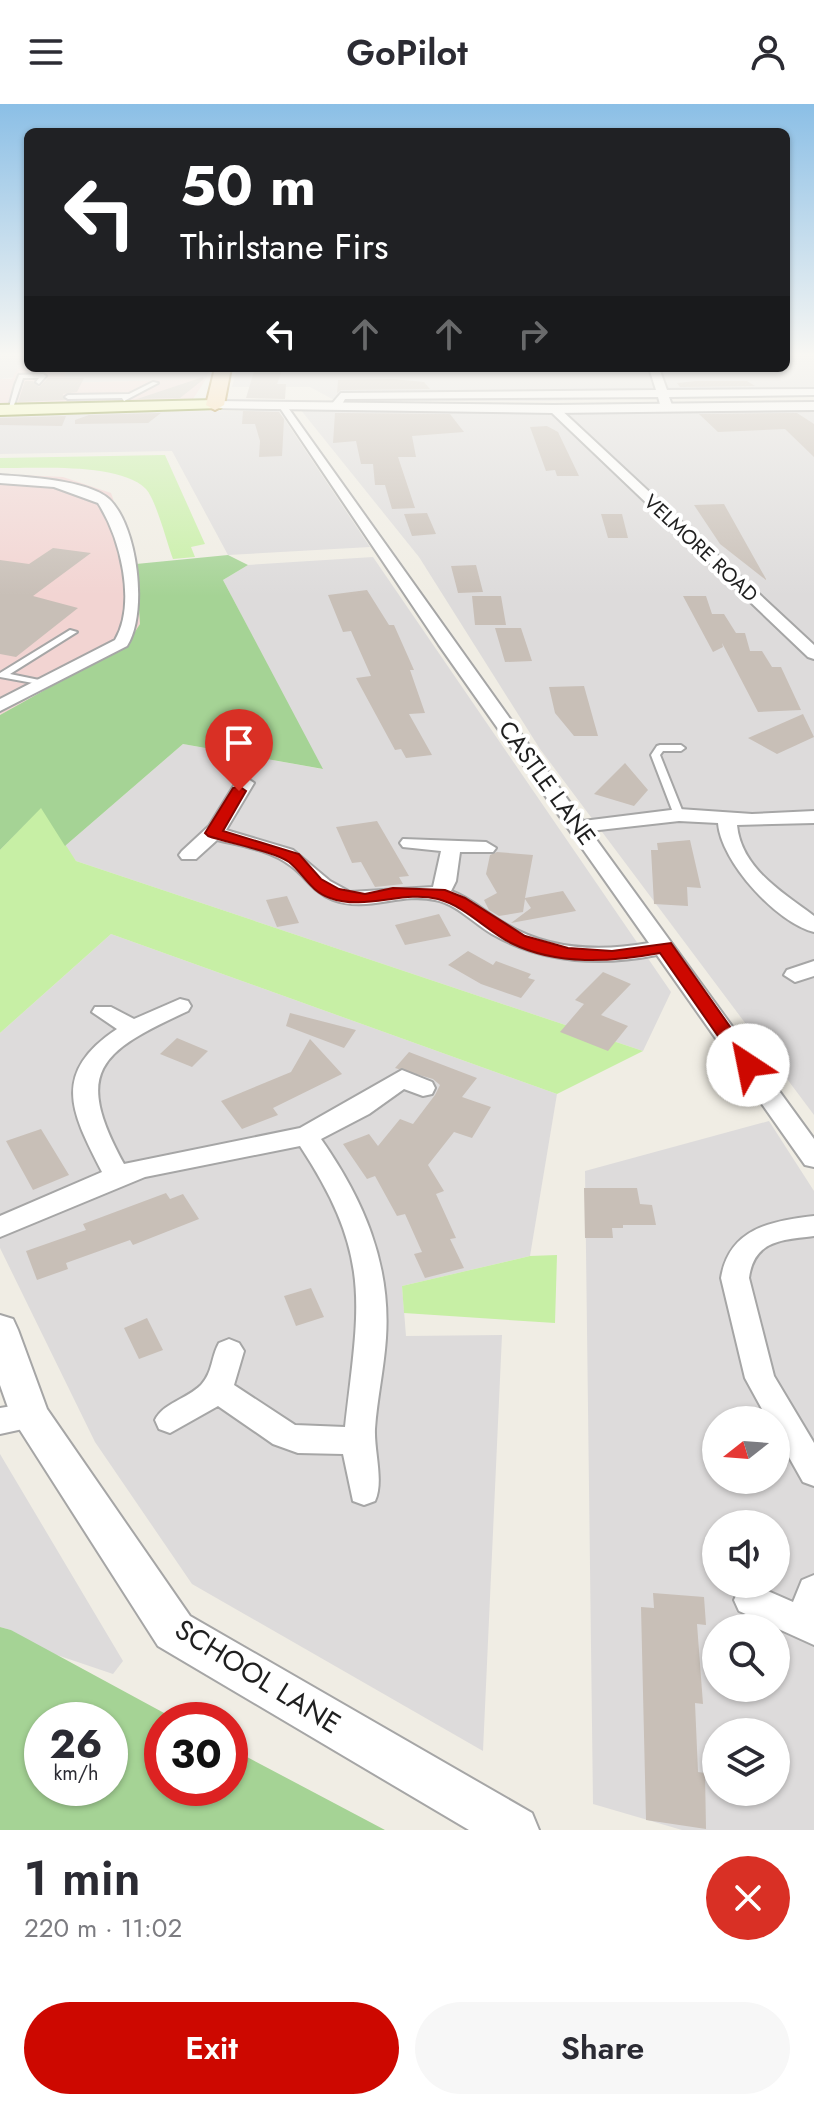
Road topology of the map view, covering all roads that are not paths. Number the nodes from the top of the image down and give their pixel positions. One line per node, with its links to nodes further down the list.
1 (304, 435): 14 (street, CASTLE LANE)
2 (581, 435): 5 (street, VELMORE ROAD)
3 (0, 479): 7 (street)
4 (73, 632): 6 (lane)
5 (814, 654)
6 (2, 675): 7 (lane)
7 (41, 683): 8 (street)
8 (0, 706)
9 (681, 748): 11 (lane)
10 (245, 783): 15 (street)
11 (679, 815): 13 (street); 14 (street)
12 (814, 817): 13 (street)
13 (727, 818): 21 (street)
14 (578, 827): 22 (street, CASTLE LANE)
15 (213, 833): 19 (street); 20 (street)
16 (410, 843): 17 (street)
17 (451, 848): 18 (street); 20 (street)
18 (486, 848)
19 (189, 855)
20 (439, 894): 22 (street)
21 (814, 926)
22 (665, 947): 28 (street, CASTLE LANE)
23 (180, 1006): 25 (street)
24 (103, 1012): 25 (street)
25 (134, 1029): 29 (street)
26 (423, 1088): 27 (street)
27 (306, 1136): 29 (street); 37 (street)
28 (814, 1158)
29 (117, 1176): 31 (street)
30 (814, 1226): 38 (street)
31 (0, 1227)
32 (0, 1330): 35 (street, SCHOOL LANE)
33 (229, 1351): 34 (street)
34 (218, 1390): 36 (street); 37 (street)
35 (15, 1418): 42 (street, SCHOOL LANE)
36 (170, 1420)
37 (358, 1441): 39 (street)
38 (814, 1472)
39 (364, 1491)
40 (751, 1600): 41 (street)
41 (810, 1613)
42 (515, 1830)

